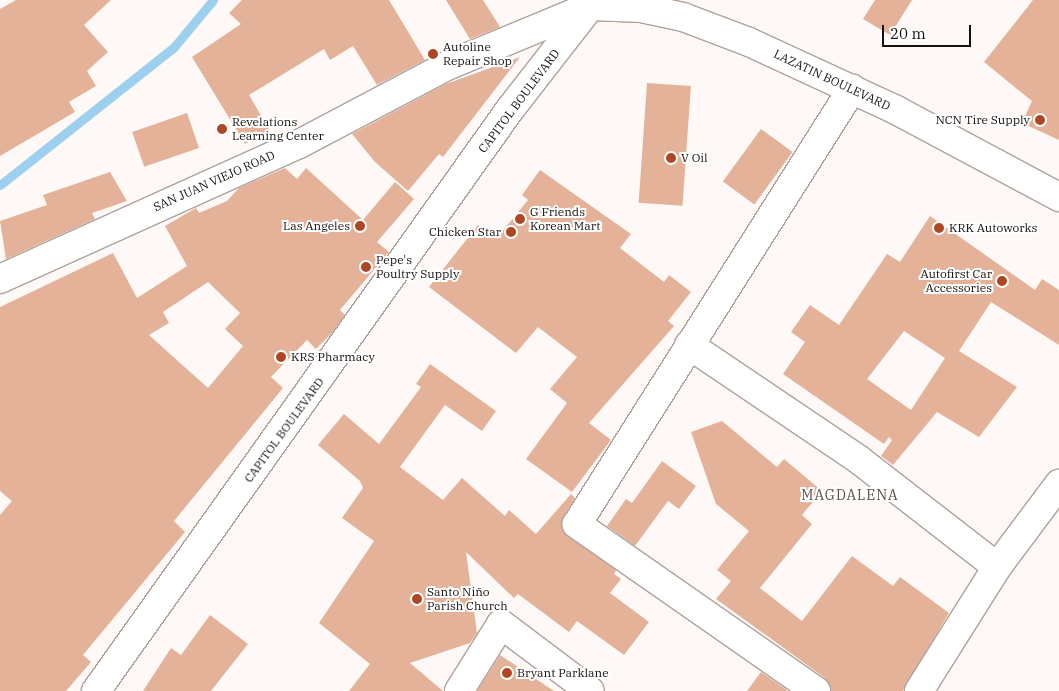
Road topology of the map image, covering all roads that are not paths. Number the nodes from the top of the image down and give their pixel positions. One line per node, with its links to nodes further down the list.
1 (593, 3): 2 (street, LAZATIN BOULEVARD); 4 (street, SAN JUAN VIEJO ROAD); 8 (street, CAPITOL BOULEVARD)
2 (852, 89): 3 (street, LAZATIN BOULEVARD); 5 (street)
3 (1059, 197)
4 (0, 279)
5 (689, 345): 7 (street); 11 (street)
6 (1059, 484): 7 (street)
7 (997, 567): 12 (street)
8 (96, 691)
9 (459, 691): 10 (street)
10 (590, 691)
11 (816, 691)
12 (919, 691)

